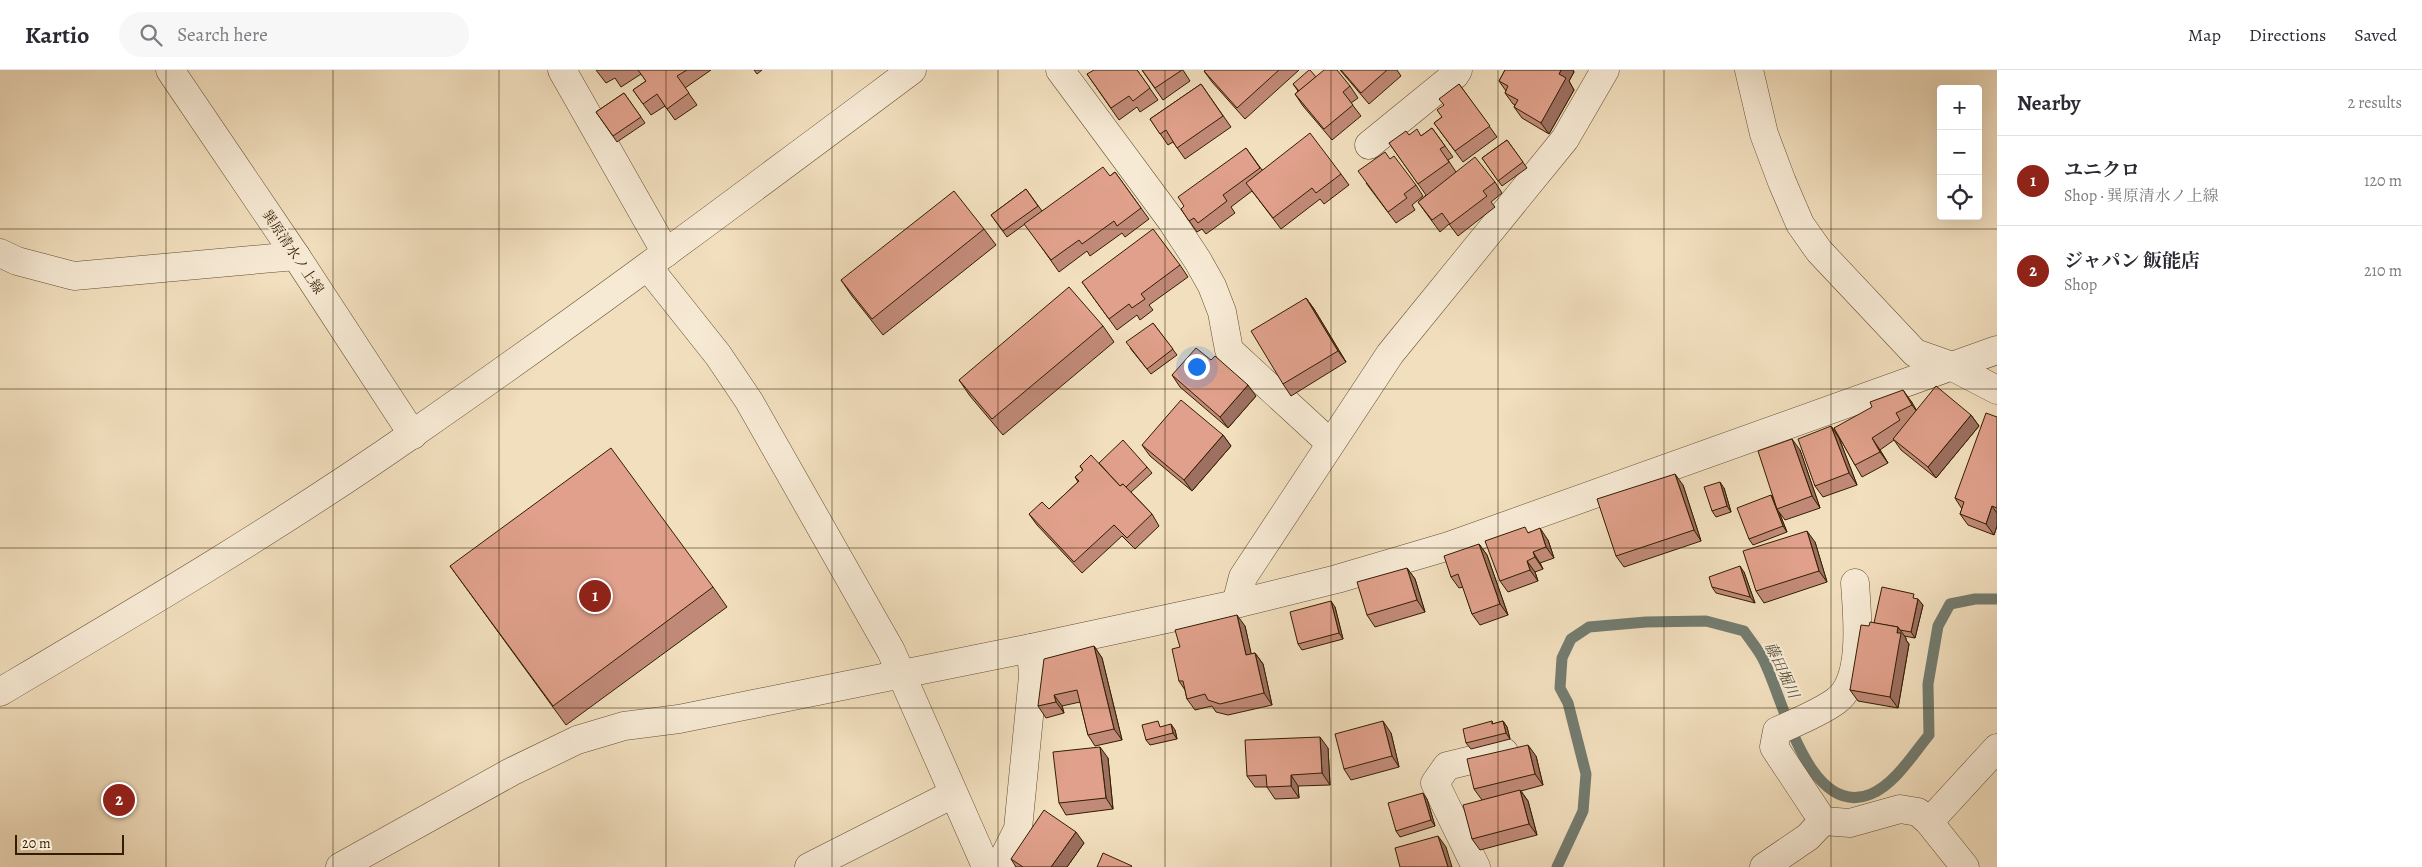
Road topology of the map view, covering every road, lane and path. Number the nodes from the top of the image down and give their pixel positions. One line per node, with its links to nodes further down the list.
1 (170, 70): 10 (street, 巽原清水ノ上線)
2 (562, 70): 11 (street)
3 (912, 70): 11 (street)
4 (1060, 70): 16 (street)
5 (1458, 70): 8 (street)
6 (1605, 70): 16 (street)
7 (1749, 70): 13 (street)
8 (1369, 146)
9 (0, 253): 10 (street)
10 (296, 256): 15 (street, 巽原清水ノ上線)
11 (657, 260): 15 (street); 20 (street)
12 (1997, 350): 13 (street)
13 (1949, 365): 14 (street); 18 (street)
14 (1997, 390)
15 (413, 435): 21 (street)
16 (1330, 443): 18 (street)
17 (1855, 583): 25 (street)
18 (1236, 604): 19 (street)
19 (1031, 648): 20 (street); 30 (street)
20 (902, 672): 24 (street); 27 (street)
21 (0, 692)
22 (1525, 747): 31 (street)
23 (1997, 748): 26 (street)
24 (953, 794): 28 (street); 29 (street)
25 (1824, 821): 26 (street); 32 (street)
26 (1929, 822): 33 (street)
27 (340, 867)
28 (809, 867)
29 (990, 867)
30 (999, 867)
31 (1476, 867)
32 (1764, 867)
33 (1965, 867)

